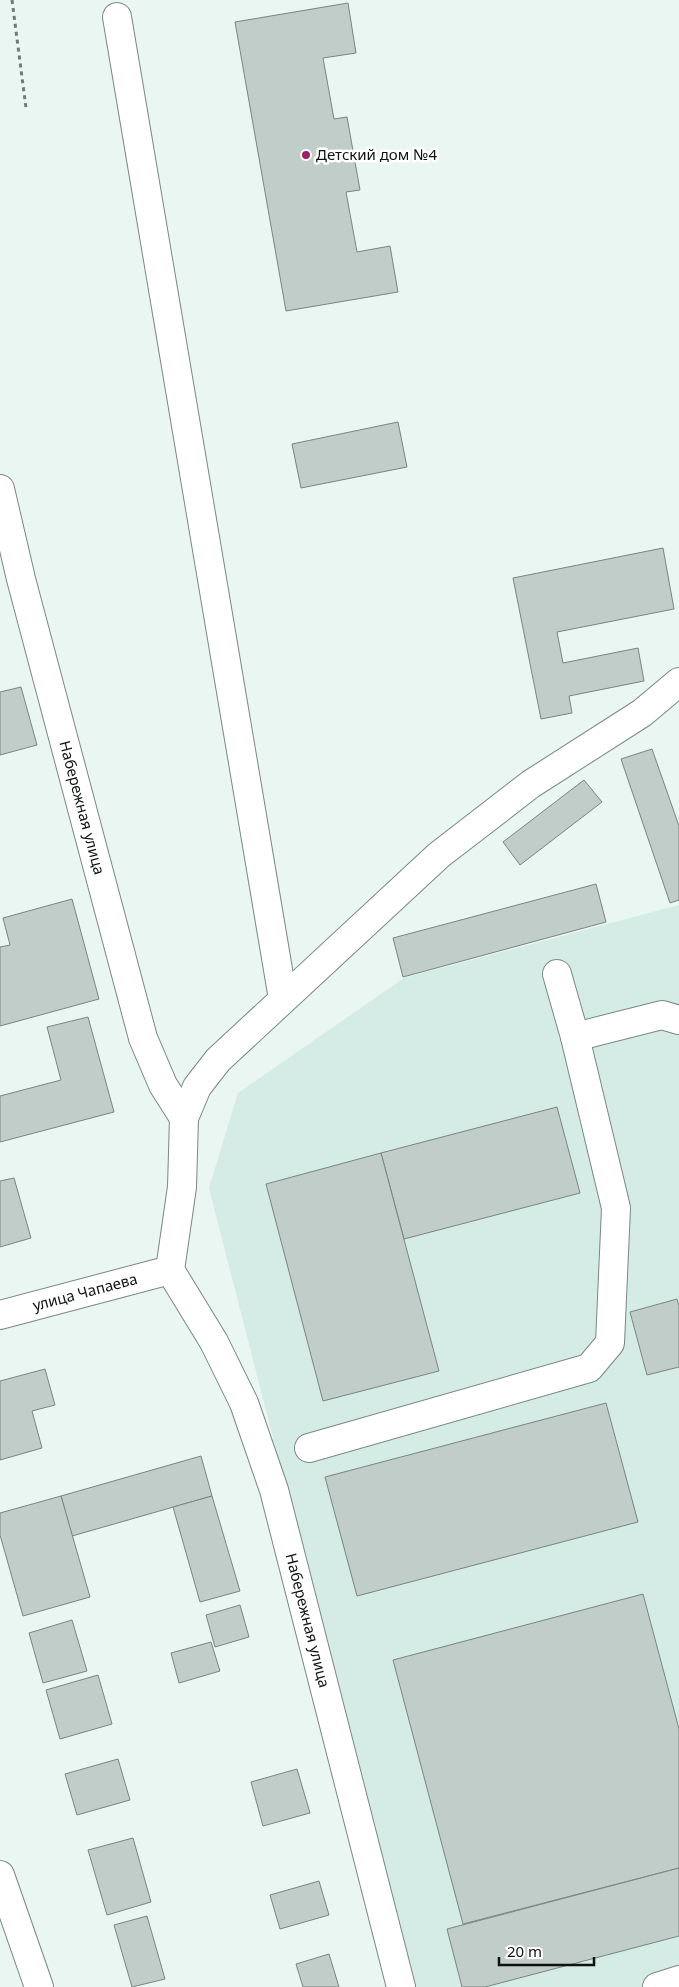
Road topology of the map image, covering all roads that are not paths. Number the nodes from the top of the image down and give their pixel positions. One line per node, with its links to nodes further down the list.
1 (117, 17): 5 (street)
2 (0, 489): 8 (street, Набережная улица)
3 (679, 682): 5 (street)
4 (557, 974): 7 (street)
5 (282, 999): 8 (street)
6 (679, 1020): 7 (street)
7 (575, 1037): 11 (street)
8 (184, 1118): 9 (street)
9 (170, 1270): 10 (street, улица Чапаева); 15 (street, Набережная улица)
10 (0, 1314)
11 (309, 1448)
12 (0, 1875): 14 (street)
13 (679, 1980): 16 (street)
14 (39, 1987)
15 (400, 1987)
16 (657, 1987)

